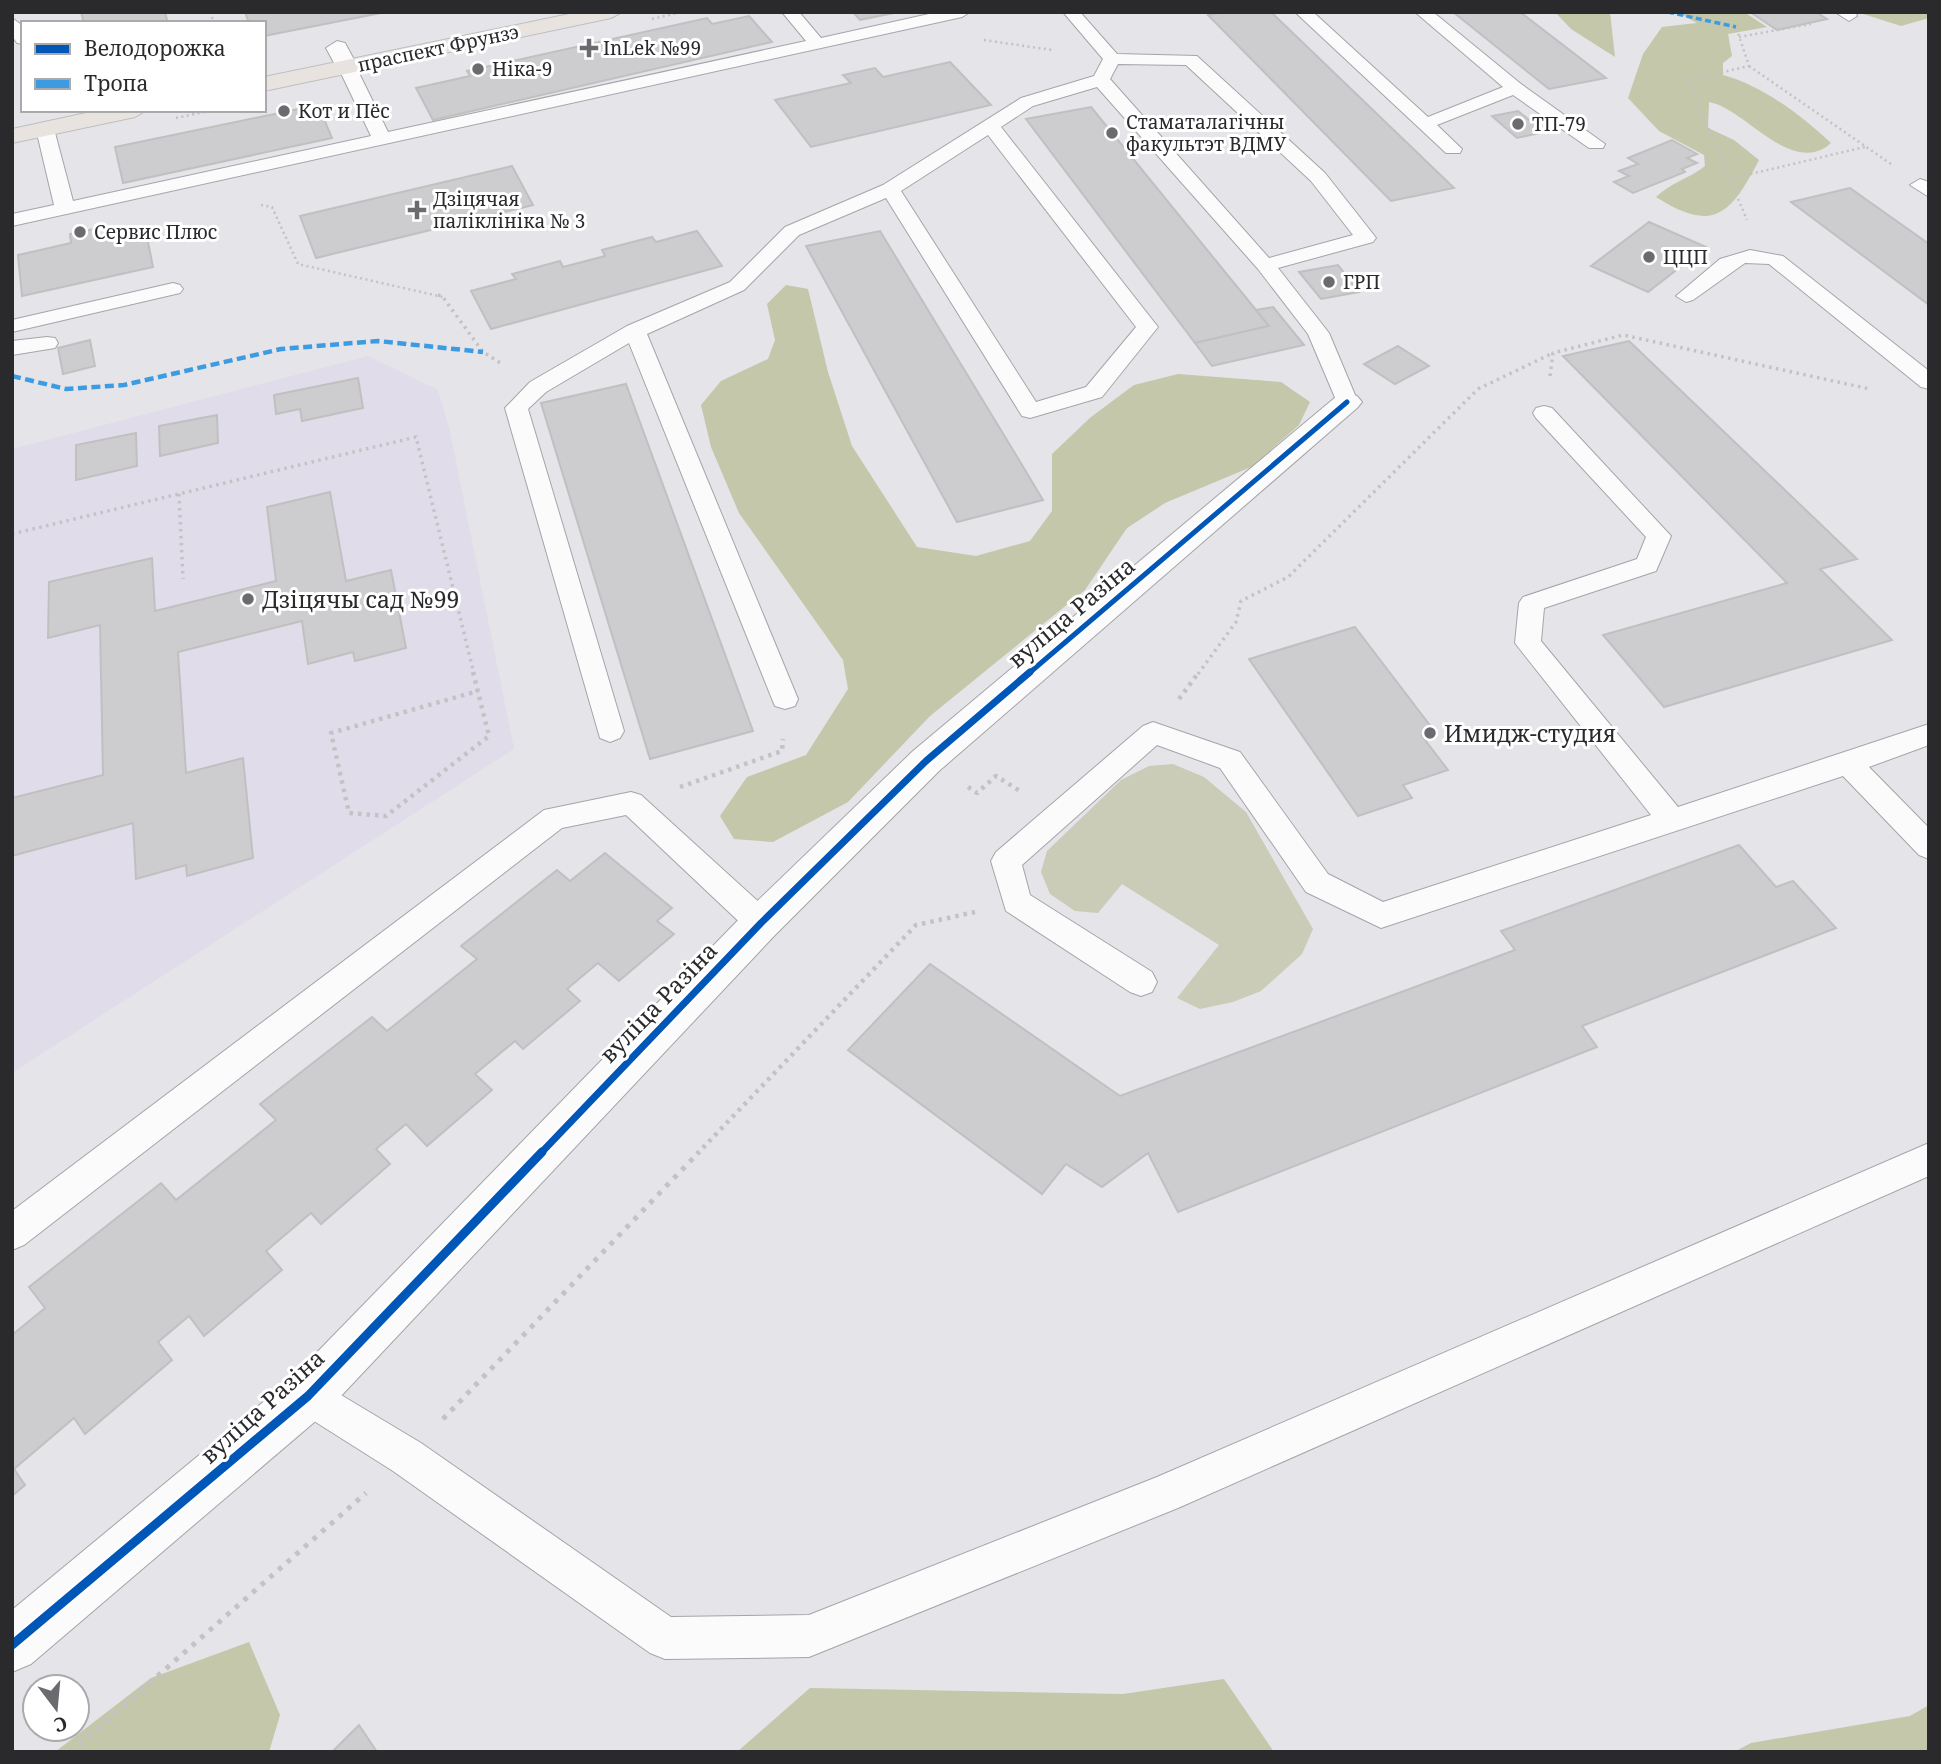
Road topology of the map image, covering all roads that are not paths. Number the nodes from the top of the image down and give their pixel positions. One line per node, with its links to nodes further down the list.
1 (509, 12): 9 (main road, праспект Фрунзэ)
2 (611, 12): 9 (main road, праспект Фрунзэ)
3 (790, 12): 8 (lane)
4 (961, 12): 8 (lane)
5 (1071, 12): 10 (lane)
6 (1303, 12): 18 (lane)
7 (1423, 12): 14 (lane)
8 (817, 44): 21 (lane)
9 (342, 57): 11 (main road, праспект Фрунзэ); 13 (main road, праспект Фрунзэ); 21 (lane)
10 (1112, 59): 12 (lane); 27 (lane)
11 (266, 63)
12 (1101, 80): 19 (lane); 27 (lane)
13 (266, 83)
14 (1515, 88): 18 (lane); 22 (lane)
15 (114, 112): 17 (main road)
16 (12, 114): 17 (main road)
17 (39, 119): 20 (main road); 25 (lane)
18 (1425, 124): 23 (lane)
19 (990, 126): 24 (lane); 24 (lane)
20 (12, 136)
21 (382, 139): 25 (lane)
22 (1596, 144)
23 (1453, 149)
24 (890, 189): 31 (lane)
25 (65, 208): 26 (lane)
26 (12, 220)
27 (1265, 265): 35 (lane)
28 (173, 289): 30 (lane)
29 (1686, 296): 34 (lane)
30 (12, 326)
31 (635, 331): 37 (lane); 38 (lane)
32 (47, 342): 33 (lane)
33 (12, 348)
34 (1929, 382)
35 (1347, 402): 43 (street, вуліца Разіна)
36 (1544, 413): 41 (lane)
37 (785, 699)
38 (610, 731)
39 (1929, 734): 40 (lane)
40 (1848, 762): 41 (lane); 42 (lane)
41 (1672, 820): 44 (lane)
42 (1929, 847)
43 (761, 923): 46 (lane); 47 (street, вуліца Разіна)
44 (1141, 982)
45 (1929, 1159): 47 (lane)
46 (12, 1233)
47 (308, 1396): 48 (street, вуліца Разіна)
48 (12, 1646)

